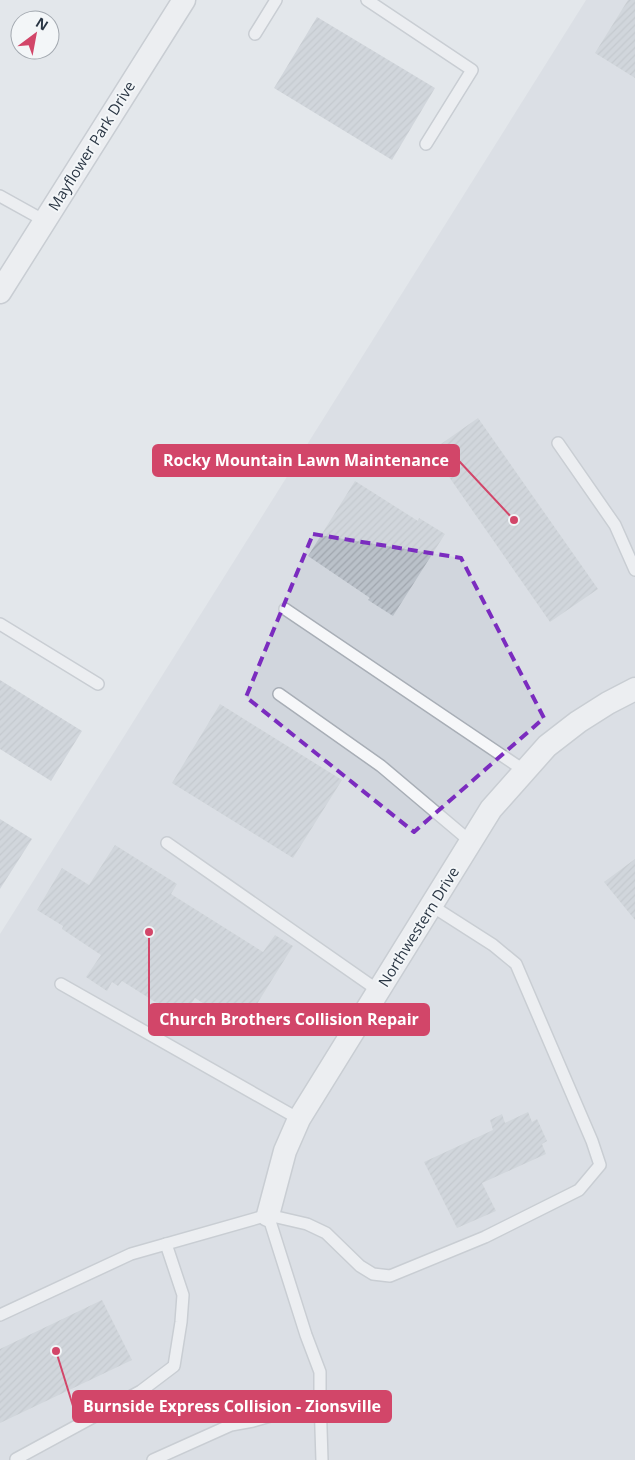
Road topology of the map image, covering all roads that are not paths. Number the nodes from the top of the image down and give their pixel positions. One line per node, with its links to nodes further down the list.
1 (184, 0): 7 (street, Mayflower Park Drive)
2 (276, 0): 4 (lane)
3 (367, 0): 5 (lane)
4 (255, 34)
5 (426, 144)
6 (0, 196): 7 (lane)
7 (45, 221): 8 (street, Mayflower Park Drive)
8 (0, 292)
9 (558, 442): 10 (lane)
10 (635, 570)
11 (285, 609): 16 (lane)
12 (0, 624): 13 (lane)
13 (98, 684)
14 (635, 689): 16 (street, Northwestern Drive)
15 (279, 694): 17 (lane)
16 (525, 770): 17 (street, Northwestern Drive)
17 (471, 842): 19 (street, Northwestern Drive)
18 (167, 843): 21 (lane)
19 (432, 906): 21 (street, Northwestern Drive); 23 (lane)
20 (61, 984): 22 (lane)
21 (379, 991): 22 (street, Northwestern Drive)
22 (299, 1119): 23 (street, Northwestern Drive)
23 (268, 1215): 24 (lane); 26 (lane)
24 (166, 1244): 25 (lane); 27 (lane)
25 (0, 1315)
26 (320, 1398): 28 (lane); 29 (lane)
27 (16, 1459)
28 (152, 1460)
29 (322, 1460)

